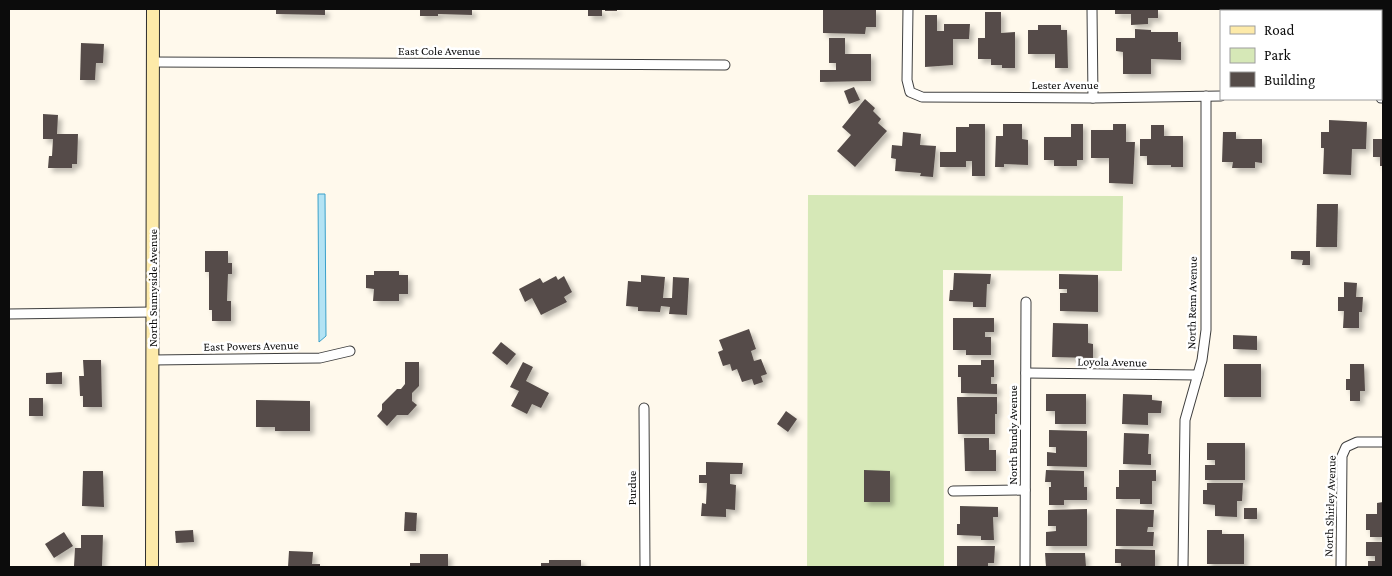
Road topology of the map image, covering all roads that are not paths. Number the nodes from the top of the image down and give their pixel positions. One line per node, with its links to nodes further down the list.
1 (153, 9): 4 (main road, North Sunnyside Avenue)
2 (908, 9): 8 (street, Lester Avenue)
3 (1092, 9): 8 (street)
4 (153, 62): 5 (street, East Cole Avenue); 10 (main road, North Sunnyside Avenue)
5 (725, 65)
6 (1206, 96): 7 (street, Lester Avenue); 8 (street, Lester Avenue); 15 (street, North Renn Avenue)
7 (1220, 96)
8 (1092, 98)
9 (1026, 302): 14 (street, North Bundy Avenue)
10 (152, 312): 11 (street); 13 (main road, North Sunnyside Avenue)
11 (9, 314)
12 (350, 351): 13 (street, East Powers Avenue)
13 (152, 360): 20 (main road, North Sunnyside Avenue)
14 (1026, 373): 15 (street, Loyola Avenue); 18 (street, North Bundy Avenue)
15 (1198, 375): 23 (street, North Renn Avenue)
16 (644, 408): 21 (street, Purdue)
17 (1383, 442): 24 (street, North Shirley Avenue)
18 (1026, 490): 19 (street); 22 (street, North Bundy Avenue)
19 (953, 491)
20 (152, 567)
21 (645, 567)
22 (1025, 567)
23 (1183, 567)
24 (1341, 567)

